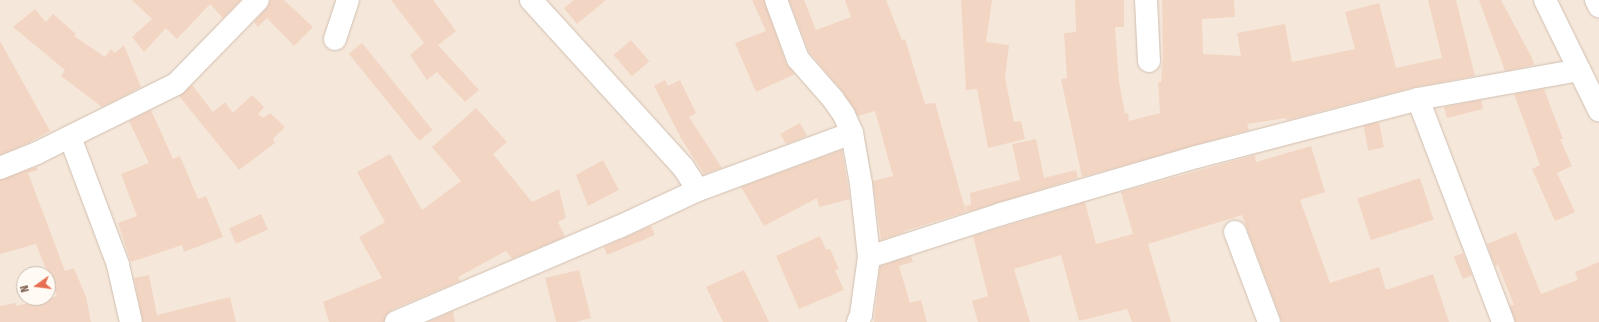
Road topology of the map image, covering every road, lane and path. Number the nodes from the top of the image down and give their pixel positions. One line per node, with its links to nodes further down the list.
1 (258, 0): 15 (street)
2 (348, 0): 9 (street)
3 (531, 0): 17 (street)
4 (776, 0): 14 (street)
5 (1146, 0): 10 (street)
6 (1545, 0): 11 (street)
7 (1596, 0): 8 (street)
8 (1599, 6)
9 (335, 39)
10 (1149, 61)
11 (1579, 70): 12 (street); 13 (street)
12 (1418, 99): 19 (street); 24 (street)
13 (1599, 110)
14 (852, 133): 17 (street); 19 (street)
15 (70, 137): 16 (street); 20 (street)
16 (0, 168)
17 (698, 190): 21 (street)
18 (1235, 232): 23 (street)
19 (869, 257): 22 (street)
20 (131, 322)
21 (396, 322)
22 (858, 322)
23 (1269, 322)
24 (1503, 322)

